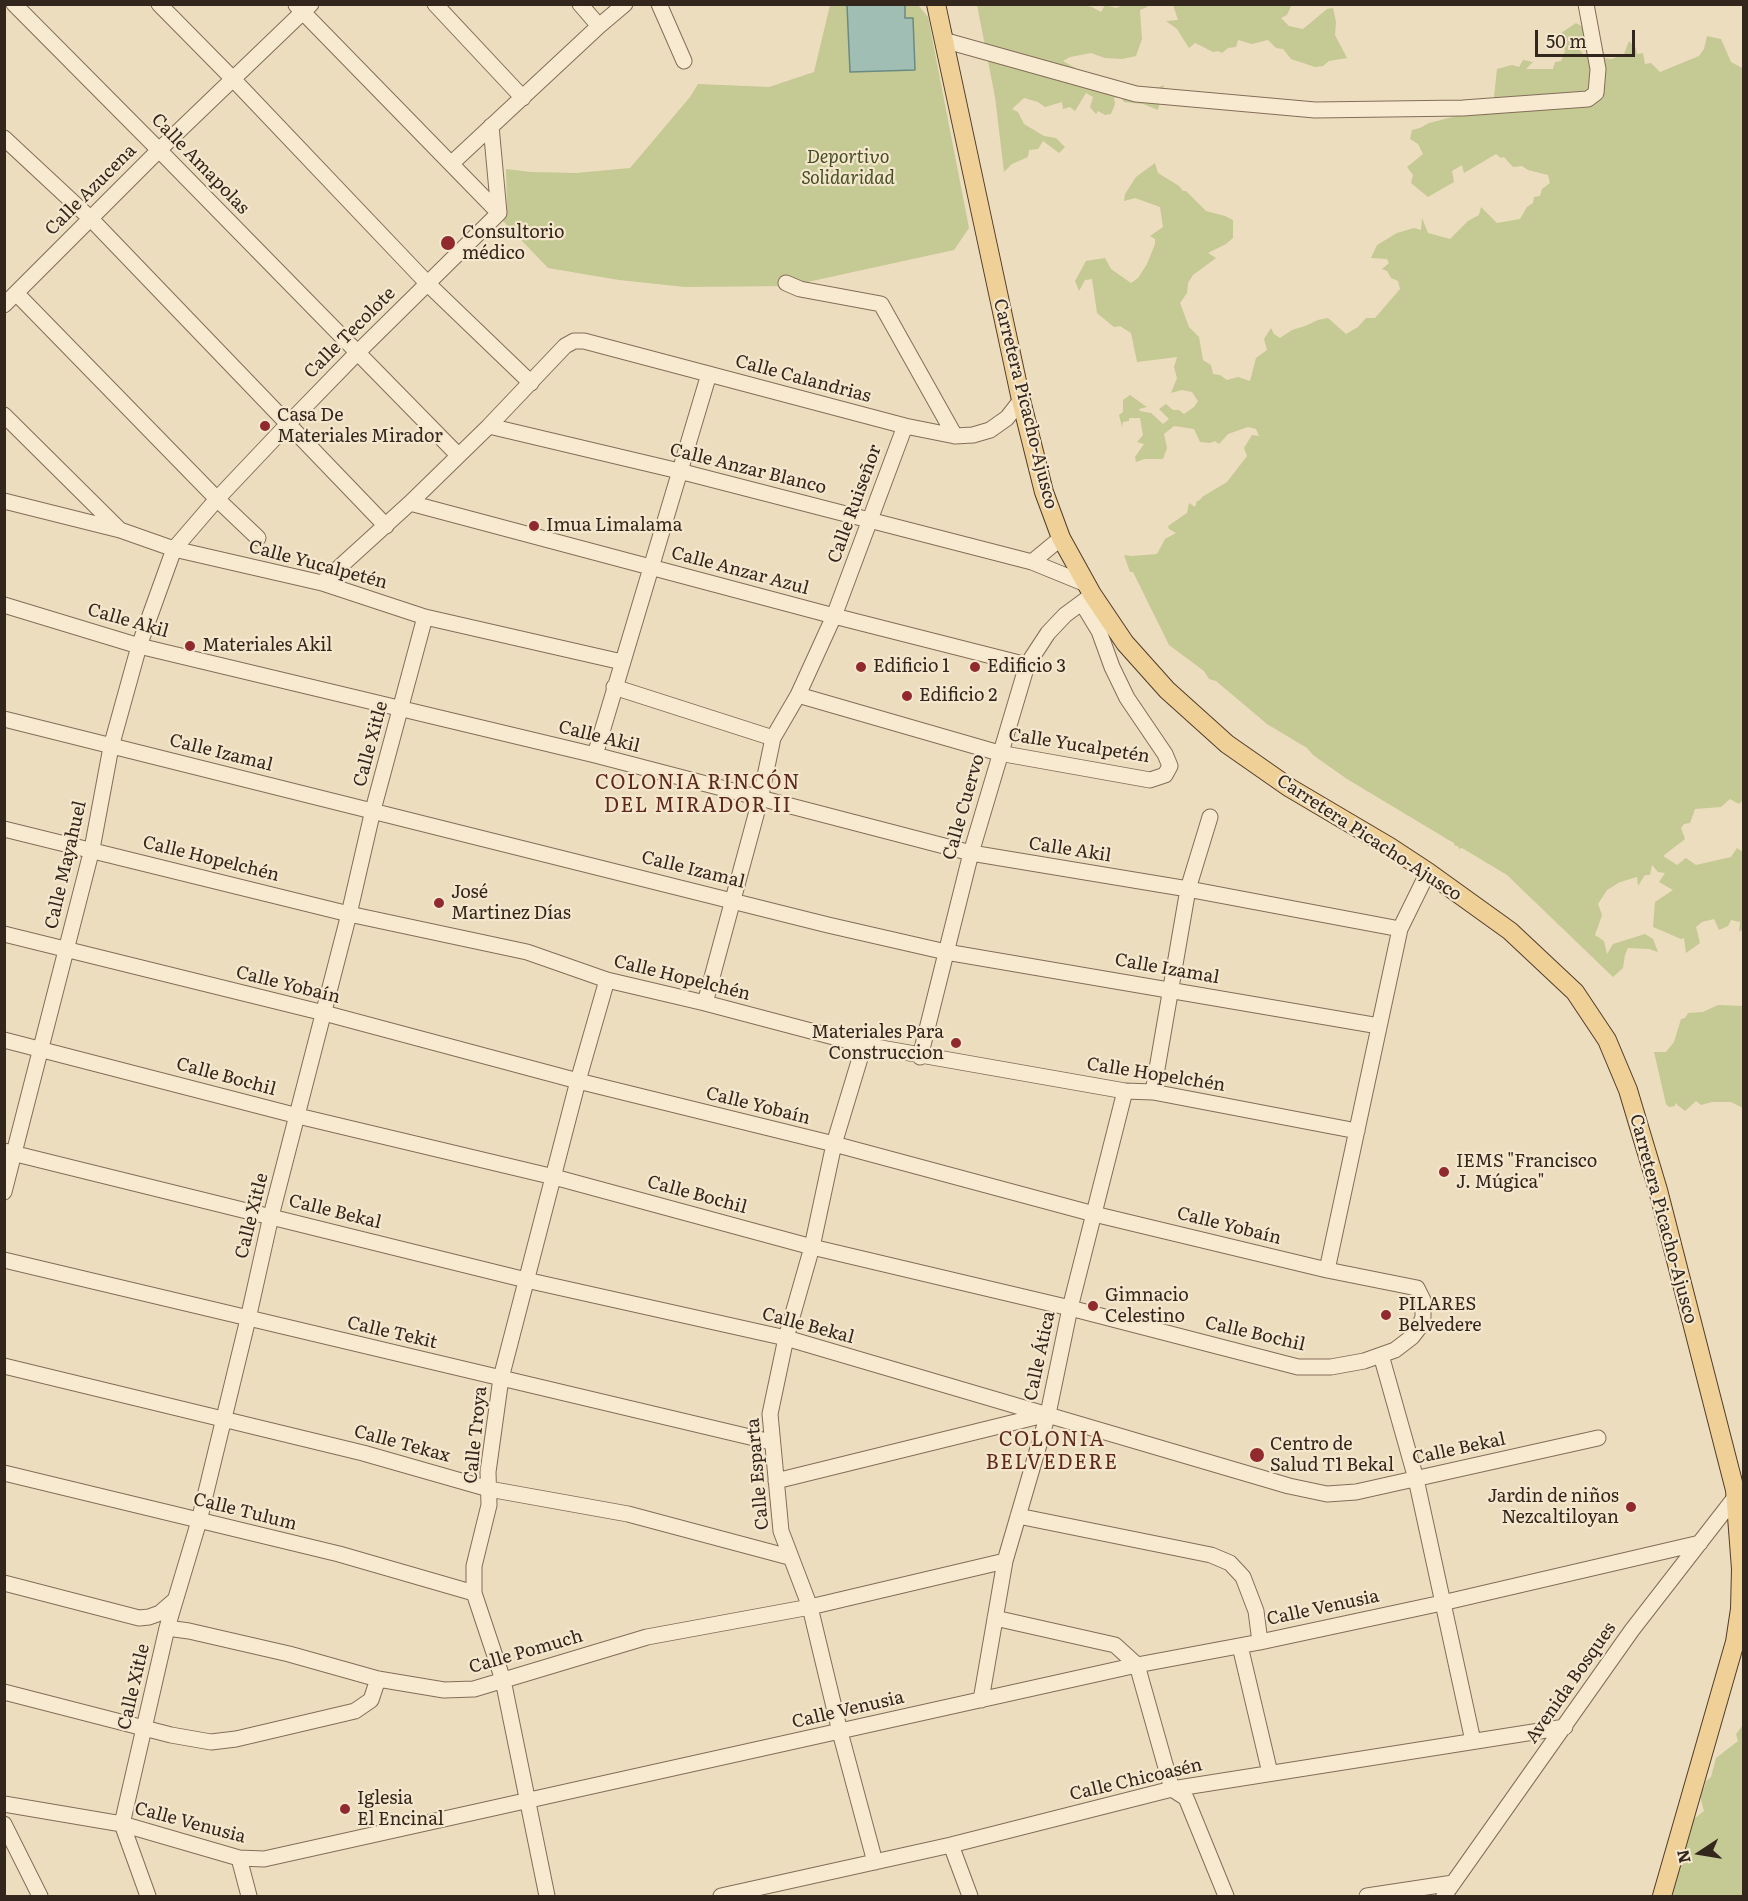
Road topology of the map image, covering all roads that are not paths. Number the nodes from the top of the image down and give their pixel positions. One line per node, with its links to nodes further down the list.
1 (14, 4): 17 (street, Calle Amapolas)
2 (159, 4): 13 (street)
3 (435, 4): 14 (street)
4 (580, 4): 10 (street)
5 (625, 4): 10 (street)
6 (659, 4): 12 (street)
7 (936, 4): 11 (main road, Carretera Picacho-Ajusco)
8 (1586, 4): 11 (street)
9 (303, 7): 13 (street, Calle Azucena); 18 (street)
10 (599, 26): 14 (street)
11 (943, 40): 28 (main road, Carretera Picacho-Ajusco)
12 (684, 61)
13 (233, 79): 17 (street, Calle Azucena); 22 (street)
14 (523, 98): 15 (street)
15 (491, 126): 18 (street); 19 (street)
16 (4, 138): 20 (street)
17 (159, 150): 20 (street, Calle Azucena); 25 (street, Calle Amapolas)
18 (452, 163): 19 (street)
19 (499, 213): 22 (street, Calle Tecolote)
20 (91, 219): 23 (street, Calle Azucena); 30 (street)
21 (786, 283): 33 (street)
22 (428, 284): 25 (street, Calle Tecolote); 27 (street)
23 (16, 293): 24 (street, Calle Azucena); 36 (street)
24 (4, 305)
25 (357, 353): 30 (street, Calle Tecolote); 34 (street, Calle Amapolas)
26 (709, 374): 27 (street, Calle Calandrias); 32 (street, Calle Calandrias); 35 (street)
27 (531, 383): 31 (street)
28 (1020, 400): 33 (street, Calle Calandrias); 43 (main road, Carretera Picacho-Ajusco)
29 (4, 415): 41 (street)
30 (288, 424): 36 (street, Calle Tecolote); 40 (street)
31 (489, 426): 34 (street); 35 (street, Calle Anzar Blanco)
32 (905, 426): 33 (street, Calle Calandrias); 39 (street, Calle Ruiseñor)
33 (956, 436)
34 (458, 455): 38 (street)
35 (680, 471): 39 (street, Calle Anzar Blanco); 46 (street)
36 (217, 499): 42 (street); 44 (street, Calle Tecolote)
37 (4, 501): 41 (street, Calle Yucalpetén)
38 (410, 502): 40 (street); 46 (street, Calle Anzar Azul)
39 (870, 520): 45 (street, Calle Anzar Blanco); 50 (street, Calle Ruiseñor)
40 (386, 525): 47 (street)
41 (120, 530): 44 (street, Calle Yucalpetén)
42 (258, 538)
43 (1061, 538): 45 (street); 48 (main road, Carretera Picacho-Ajusco)
44 (174, 549): 47 (street, Calle Yucalpetén); 52 (street, Calle Mayahuel)
45 (1032, 562): 48 (street, Calle Anzar Blanco)
46 (650, 567): 50 (street, Calle Anzar Azul); 53 (street)
47 (322, 583): 51 (street, Calle Yucalpetén)
48 (1087, 594): 54 (street, Calle Cuervo); 61 (street, Calle Yucalpetén); 69 (main road, Carretera Picacho-Ajusco)
49 (4, 605): 52 (street, Calle Akil)
50 (834, 616): 54 (street, Calle Anzar Azul); 56 (street, Calle Ruiseñor)
51 (425, 617): 53 (street, Calle Yucalpetén); 57 (street, Calle Xitle)
52 (139, 646): 57 (street, Calle Akil); 60 (street, Calle Mayahuel)
53 (622, 662): 55 (street)
54 (1027, 665): 61 (street, Calle Cuervo)
55 (614, 687): 59 (street); 62 (street)
56 (798, 694): 59 (street, Calle Ruiseñor); 61 (street, Calle Yucalpetén)
57 (400, 709): 62 (street, Calle Akil); 64 (street, Calle Xitle)
58 (4, 719): 60 (street, Calle Izamal)
59 (773, 738): 63 (street, Calle Ruiseñor)
60 (111, 747): 64 (street, Calle Izamal); 67 (street, Calle Mayahuel)
61 (999, 753): 68 (street, Calle Cuervo)
62 (595, 755): 63 (street, Calle Akil)
63 (760, 800): 68 (street, Calle Akil); 71 (street, Calle Ruiseñor)
64 (373, 810): 71 (street, Calle Izamal); 72 (street, Calle Xitle)
65 (1210, 817): 70 (street)
66 (4, 829): 67 (street, Calle Hopelchén)
67 (92, 849): 72 (street, Calle Hopelchén); 75 (street, Calle Mayahuel)
68 (970, 854): 70 (street, Calle Akil); 76 (street, Calle Cuervo)
69 (1428, 872): 73 (street); 115 (main road, Carretera Picacho-Ajusco)
70 (1188, 889): 73 (street, Calle Akil); 78 (street)
71 (732, 900): 76 (street, Calle Izamal); 79 (street, Calle Ruiseñor)
72 (349, 914): 77 (street, Calle Hopelchén); 80 (street, Calle Xitle)
73 (1400, 929): 81 (street)
74 (4, 934): 75 (street, Calle Yobaín)
75 (66, 951): 80 (street, Calle Yobaín); 84 (street, Calle Mayahuel)
76 (946, 952): 78 (street, Calle Izamal); 85 (street, Calle Cuervo)
77 (607, 980): 79 (street, Calle Hopelchén); 86 (street, Calle Troya)
78 (1170, 989): 81 (street, Calle Izamal); 88 (street)
79 (705, 1003): 83 (street, Calle Hopelchén)
80 (324, 1013): 86 (street, Calle Yobaín); 89 (street, Calle Xitle)
81 (1379, 1026): 90 (street)
82 (4, 1040): 84 (street, Calle Bochil)
83 (864, 1045): 85 (street, Calle Hopelchén); 91 (street, Calle Esparta)
84 (41, 1049): 89 (street, Calle Bochil); 92 (street, Calle Mayahuel)
85 (920, 1057): 87 (street, Calle Hopelchén)
86 (578, 1081): 91 (street, Calle Yobaín); 93 (street, Calle Troya)
87 (1125, 1091): 88 (street, Calle Hopelchén); 95 (street, Calle Ática)
88 (1153, 1092): 90 (street, Calle Hopelchén)
89 (298, 1116): 93 (street, Calle Bochil); 96 (street, Calle Xitle)
90 (1357, 1131): 99 (street)
91 (834, 1144): 95 (street, Calle Yobaín); 97 (street, Calle Esparta)
92 (9, 1152): 94 (street, Calle Mayahuel); 96 (street, Calle Bekal)
93 (554, 1177): 97 (street, Calle Bochil); 100 (street, Calle Troya)
94 (4, 1192)
95 (1094, 1214): 99 (street, Calle Yobaín); 101 (street, Calle Ática)
96 (271, 1216): 100 (street, Calle Bekal); 102 (street, Calle Xitle)
97 (812, 1247): 101 (street, Calle Bochil); 103 (street, Calle Esparta)
98 (4, 1260): 102 (street, Calle Tekit)
99 (1327, 1270): 104 (street, Calle Yobaín)
100 (526, 1280): 103 (street, Calle Bekal); 106 (street, Calle Troya)
101 (1070, 1308): 104 (street, Calle Bochil); 107 (street, Calle Ática)
102 (248, 1319): 106 (street, Calle Tekit); 108 (street, Calle Xitle)
103 (786, 1338): 107 (street, Calle Bekal); 110 (street, Calle Esparta)
104 (1381, 1355): 112 (street)
105 (4, 1366): 108 (street, Calle Tekax)
106 (501, 1378): 110 (street, Calle Tekit); 114 (street, Calle Troya)
107 (1048, 1414): 112 (street, Calle Bekal); 113 (street); 116 (street, Calle Ática)
108 (224, 1420): 114 (street, Calle Tekax); 117 (street, Calle Xitle)
109 (1598, 1438): 112 (street, Calle Bekal)
110 (771, 1442): 113 (street, Calle Esparta)
111 (4, 1473): 117 (street, Calle Tulum)
112 (1416, 1479): 124 (street)
113 (776, 1481): 119 (street, Calle Esparta)
114 (489, 1489): 119 (street, Calle Tekax); 122 (street, Calle Troya)
115 (1738, 1492): 118 (street, Avenida Bosques); 158 (main road, Carretera Picacho-Ajusco)
116 (1018, 1516): 120 (street, Calle Ática); 128 (street)
117 (199, 1521): 122 (street, Calle Tulum); 123 (street, Calle Xitle)
118 (1700, 1543): 124 (street, Calle Venusia); 135 (street, Avenida Bosques)
119 (789, 1557): 125 (street, Calle Esparta)
120 (1005, 1562): 125 (street, Calle Pomuch); 126 (street, Calle Ática)
121 (4, 1583): 123 (street)
122 (474, 1593): 132 (street, Calle Troya)
123 (175, 1600): 127 (street, Calle Xitle)
124 (1443, 1603): 128 (street, Calle Venusia); 138 (street)
125 (810, 1607): 132 (street, Calle Pomuch); 137 (street, Calle Esparta)
126 (995, 1618): 130 (street); 134 (street, Calle Ática)
127 (167, 1628): 131 (street, Calle Pomuch); 136 (street, Calle Xitle)
128 (1260, 1642): 129 (street, Calle Venusia)
129 (1240, 1646): 130 (street, Calle Venusia); 139 (street)
130 (1137, 1665): 134 (street, Calle Venusia); 140 (street)
131 (378, 1679): 132 (street, Calle Pomuch); 136 (street)
132 (504, 1680): 141 (street, Calle Troya)
133 (4, 1692): 136 (street)
134 (981, 1700): 137 (street, Calle Venusia)
135 (1564, 1727): 138 (street, Calle Chicoasén); 148 (street, Avenida Bosques)
136 (144, 1728): 144 (street, Calle Xitle)
137 (840, 1732): 141 (street, Calle Venusia); 147 (street, Calle Esparta)
138 (1473, 1741): 139 (street, Calle Chicoasén)
139 (1270, 1773): 140 (street, Calle Chicoasén)
140 (1172, 1789): 145 (street, Calle Chicoasén); 155 (street)
141 (528, 1802): 146 (street, Calle Venusia); 152 (street, Calle Troya)
142 (4, 1804): 144 (street, Calle Venusia)
143 (4, 1824): 149 (street)
144 (122, 1824): 146 (street, Calle Venusia); 150 (street)
145 (951, 1845): 147 (street, Calle Chicoasén); 154 (street)
146 (239, 1858): 151 (street)
147 (875, 1862): 153 (street, Calle Chicoasén)
148 (1453, 1883): 156 (street); 157 (street, Avenida Bosques)
149 (40, 1896)
150 (148, 1896)
151 (249, 1896)
152 (547, 1896)
153 (721, 1896)
154 (970, 1896)
155 (1226, 1896)
156 (1367, 1896)
157 (1444, 1896)
158 (1662, 1896)

